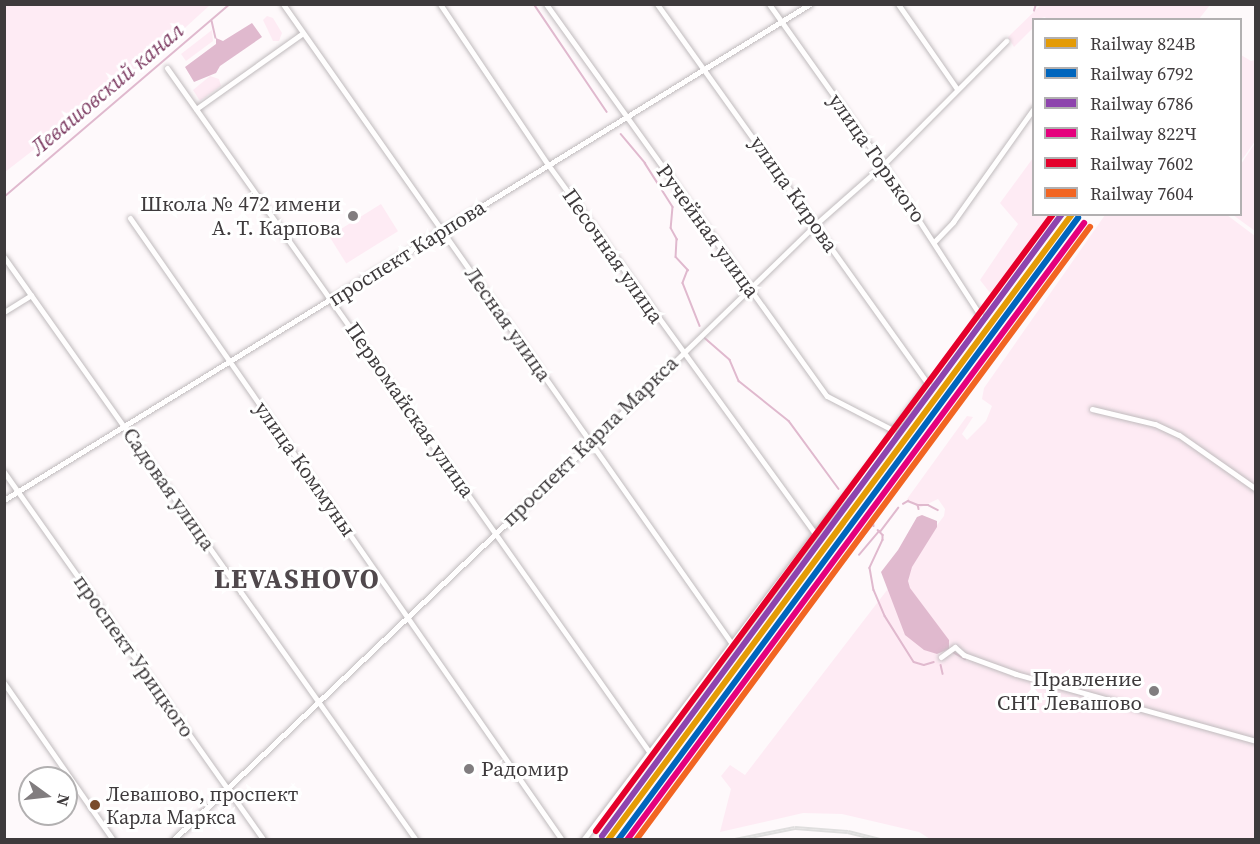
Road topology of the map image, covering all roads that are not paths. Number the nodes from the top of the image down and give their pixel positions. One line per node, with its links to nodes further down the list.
1 (283, 4): 9 (street, Лесная улица)
2 (440, 4): 18 (street, Песочная улица)
3 (546, 4): 16 (street, Ручейная улица)
4 (657, 4): 12 (street, улица Кирова)
5 (769, 4): 8 (street, улица Горького)
6 (810, 4): 8 (street, проспект Карпова)
7 (898, 4): 13 (street)
8 (781, 22): 12 (street, проспект Карпова); 17 (street, улица Горького)
9 (303, 33): 14 (street); 21 (street, Лесная улица)
10 (1006, 41): 13 (street, проспект Карла Маркса)
11 (167, 68): 14 (street, Первомайская улица)
12 (705, 69): 16 (street, проспект Карпова); 20 (street, улица Кирова)
13 (957, 89): 17 (street, проспект Карла Маркса)
14 (196, 109): 26 (street, Первомайская улица)
15 (1032, 111): 22 (street)
16 (626, 118): 18 (street, проспект Карпова); 24 (street, Ручейная улица)
17 (883, 165): 20 (street, проспект Карла Маркса); 22 (street, улица Горького)
18 (549, 166): 21 (street, проспект Карпова); 29 (street, Песочная улица)
19 (130, 218): 30 (street, улица Коммуны)
20 (816, 224): 24 (street, проспект Карла Маркса); 33 (street, улица Кирова)
21 (441, 231): 26 (street, проспект Карпова); 34 (street, Лесная улица)
22 (934, 242): 28 (street, улица Горького)
23 (4, 257): 25 (street, Садовая улица)
24 (750, 289): 29 (street, проспект Карла Маркса); 33 (street, Ручейная улица)
25 (31, 295): 27 (street); 32 (street, Садовая улица)
26 (332, 300): 30 (street, проспект Карпова); 39 (street, Первомайская улица)
27 (4, 312)
28 (980, 315)
29 (682, 353): 34 (street, проспект Карла Маркса); 40 (street, Песочная улица)
30 (231, 362): 32 (street, проспект Карпова); 41 (street, улица Коммуны)
31 (1092, 409): 36 (street)
32 (124, 427): 37 (street, проспект Карпова); 45 (street, Садовая улица)
33 (893, 430): 40 (street)
34 (592, 442): 39 (street, проспект Карла Маркса); 42 (street, Лесная улица)
35 (4, 472): 37 (street, проспект Урицкого)
36 (1256, 489)
37 (18, 491): 38 (street, проспект Карпова); 48 (street, проспект Урицкого)
38 (4, 500)
39 (496, 531): 41 (street, проспект Карла Маркса); 47 (street, Первомайская улица)
40 (815, 533): 42 (street)
41 (408, 615): 45 (street, проспект Карла Маркса); 53 (street, улица Коммуны)
42 (732, 644): 47 (street)
43 (941, 657): 46 (street)
44 (4, 683): 49 (street)
45 (319, 701): 48 (street, проспект Карла Маркса); 52 (street, Садовая улица)
46 (1256, 741)
47 (650, 753): 54 (street)
48 (228, 787): 50 (street, проспект Карла Маркса); 51 (street, проспект Урицкого)
49 (113, 840)
50 (173, 840)
51 (264, 840)
52 (416, 840)
53 (562, 840)
54 (583, 840)

